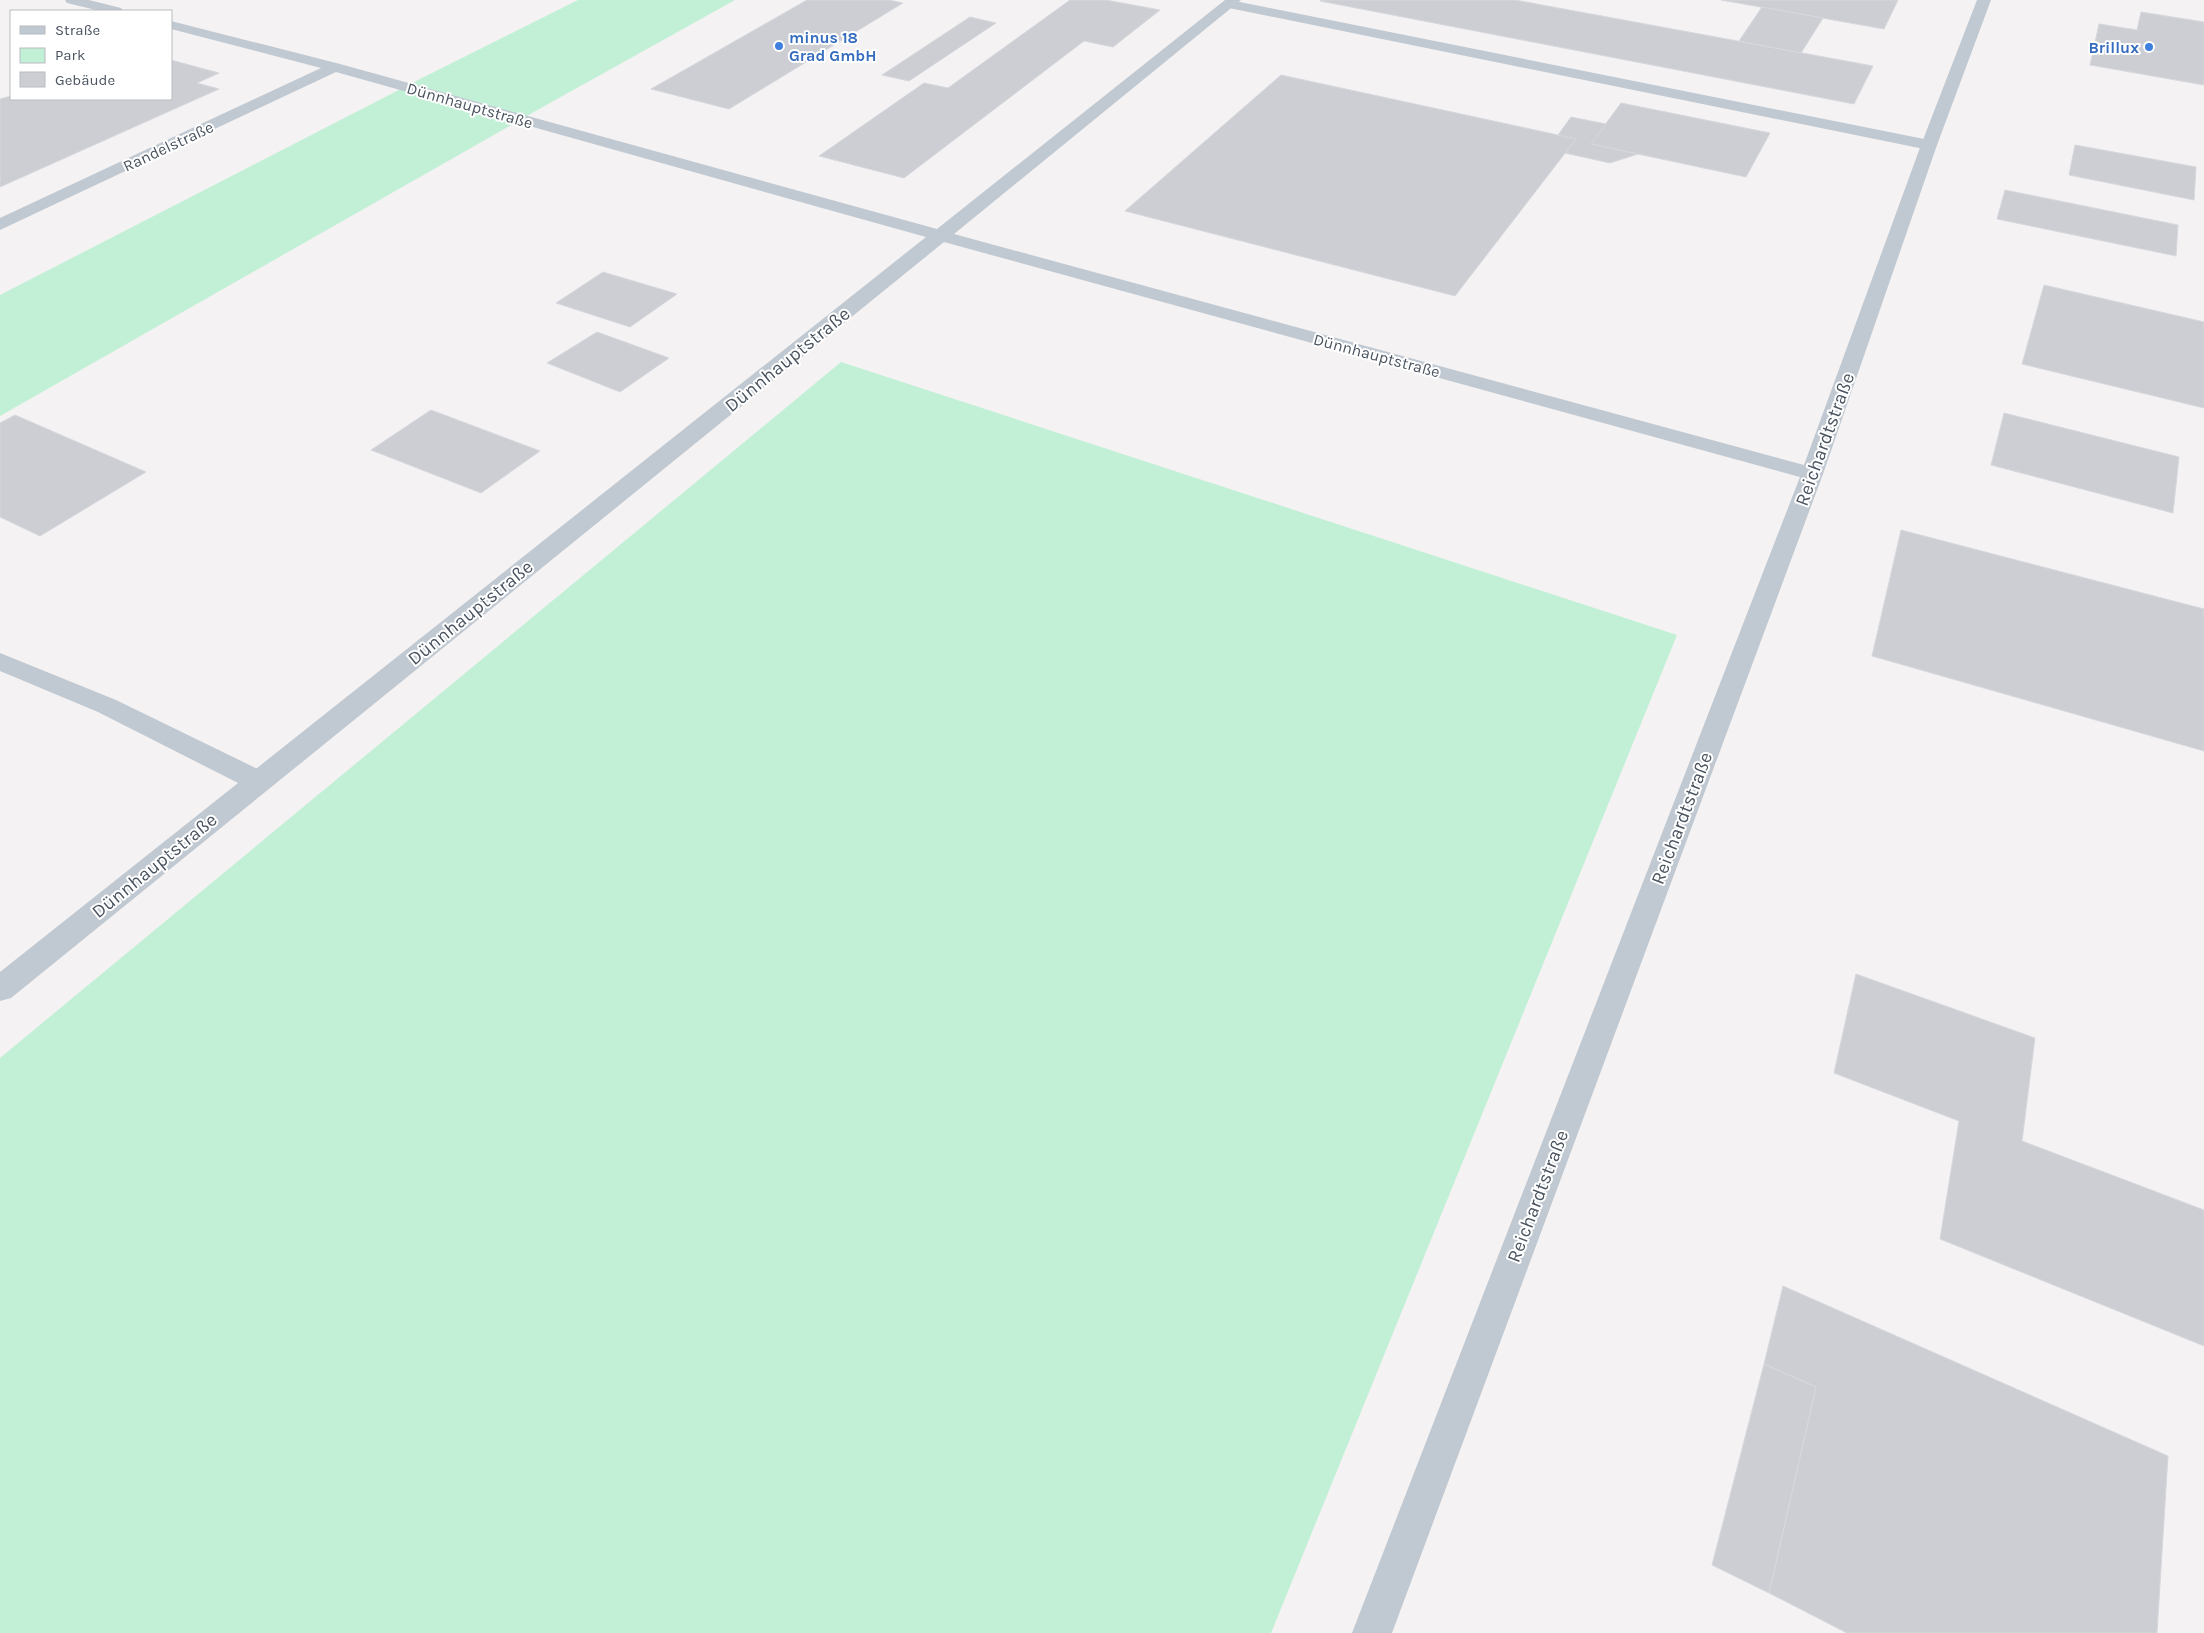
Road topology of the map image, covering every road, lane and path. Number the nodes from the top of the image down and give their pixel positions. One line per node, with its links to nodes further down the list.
1 (72, 0): 4 (street)
2 (1984, 0): 7 (street, Reichardtstraße)
3 (1231, 2): 7 (street); 9 (street, Dünnhauptstraße)
4 (112, 10)
5 (172, 25): 6 (street, Dünnhauptstraße)
6 (335, 67): 8 (street, Randelstraße); 9 (street, Dünnhauptstraße)
7 (1929, 145): 10 (street, Reichardtstraße)
8 (0, 225)
9 (942, 236): 10 (street, Dünnhauptstraße); 12 (street, Dünnhauptstraße)
10 (1812, 474): 14 (street, Reichardtstraße)
11 (0, 661): 12 (street)
12 (258, 781): 13 (street, Dünnhauptstraße)
13 (0, 989)
14 (1372, 1633)

